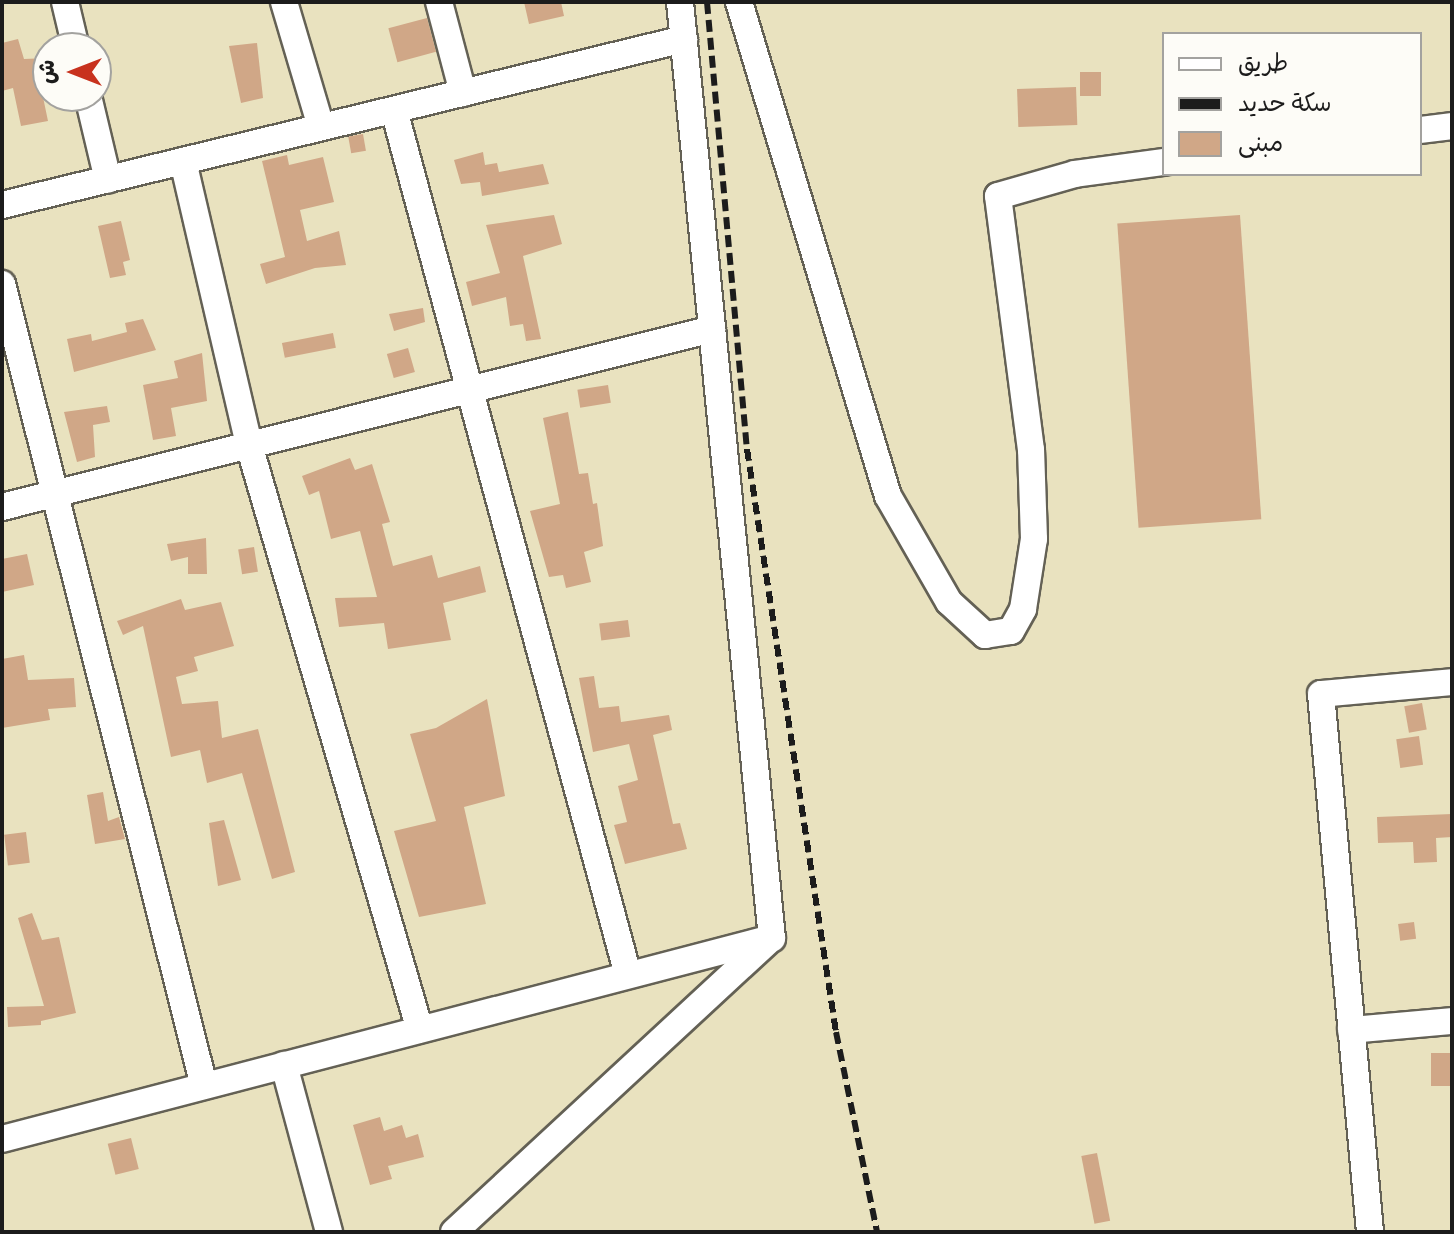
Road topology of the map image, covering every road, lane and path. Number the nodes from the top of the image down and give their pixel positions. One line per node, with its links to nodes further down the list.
1 (65, 2): 6 (street)
2 (284, 2): 12 (street)
3 (439, 2): 8 (street)
4 (680, 2): 7 (street)
5 (739, 2): 15 (street)
6 (72, 32)
7 (684, 39): 8 (street); 19 (street)
8 (463, 93): 9 (street)
9 (394, 110): 12 (street); 20 (street)
10 (92, 112): 16 (street)
11 (1452, 126): 13 (street)
12 (321, 127): 14 (street)
13 (1422, 130)
14 (183, 161): 16 (street); 21 (street)
15 (1162, 162)
16 (108, 180): 17 (street)
17 (2, 205)
18 (2, 284): 22 (street)
19 (712, 329): 20 (street); 25 (street)
20 (466, 390): 21 (street); 26 (street)
21 (249, 445): 22 (street); 28 (street)
22 (52, 495): 23 (street); 31 (street)
23 (2, 507)
24 (1452, 682): 29 (street)
25 (772, 938): 26 (street); 34 (street)
26 (628, 975): 28 (street)
27 (1452, 1021): 29 (street)
28 (420, 1030): 30 (street)
29 (1351, 1030): 35 (street)
30 (284, 1065): 31 (street); 33 (street)
31 (204, 1086): 32 (street)
32 (2, 1139)
33 (329, 1232)
34 (454, 1232)
35 (1370, 1232)

